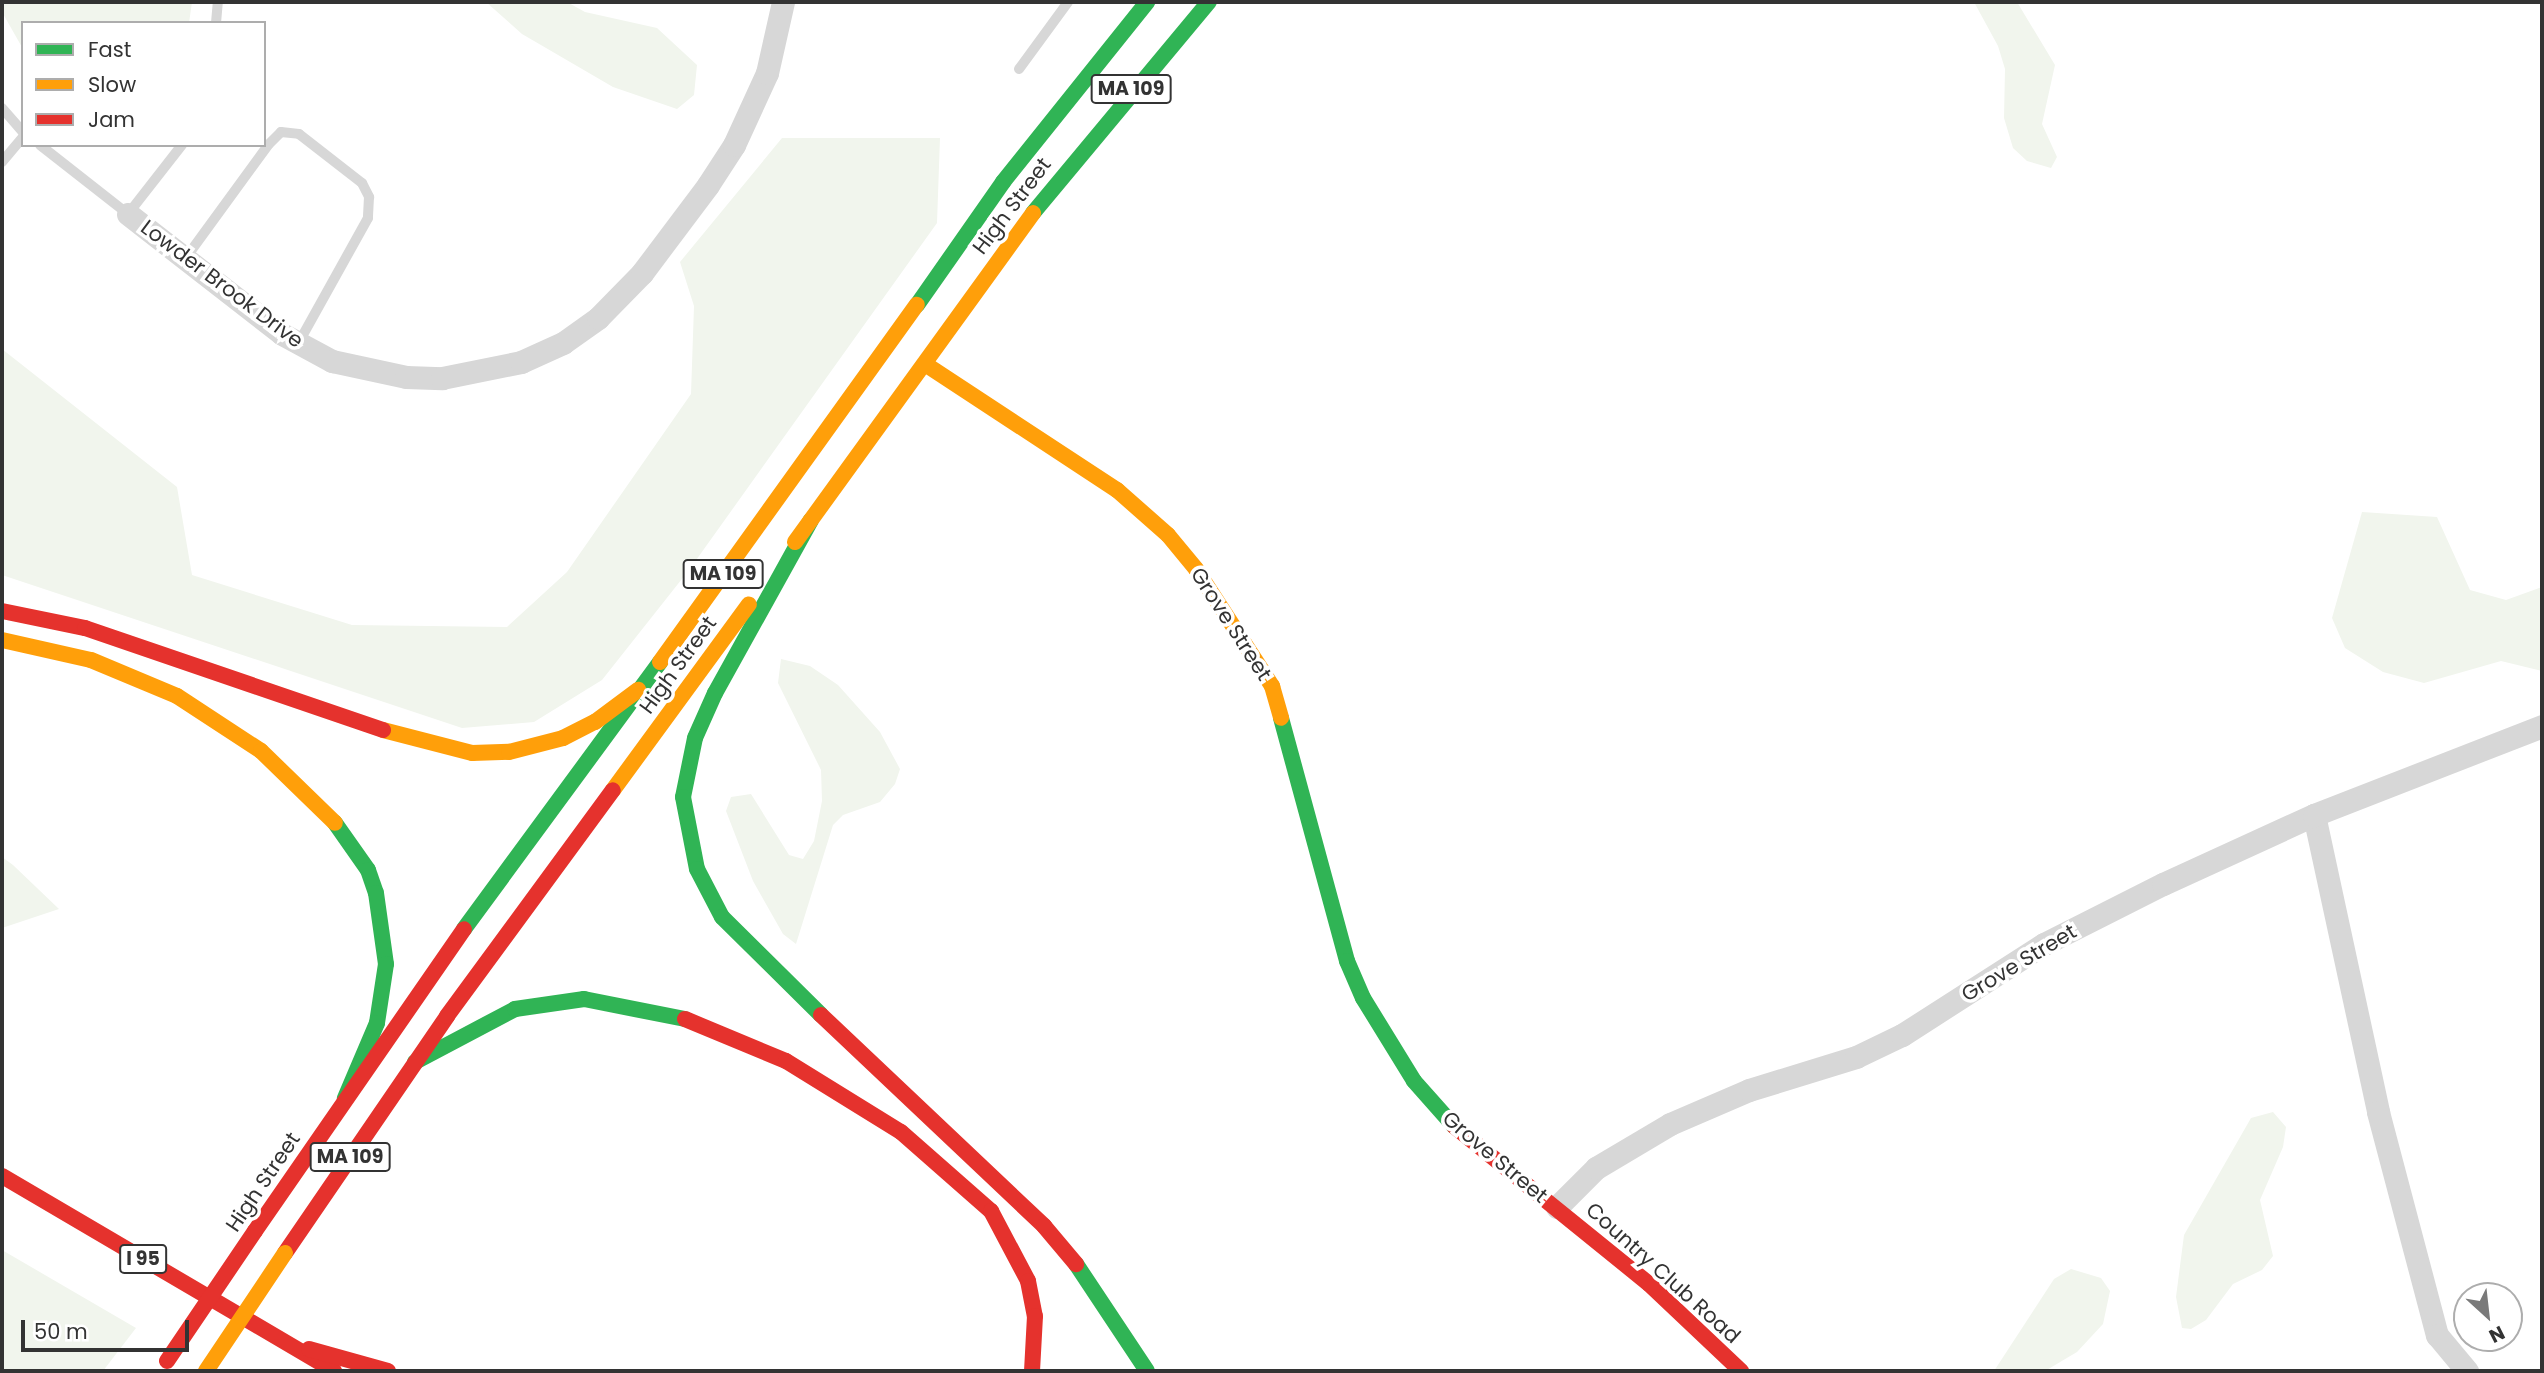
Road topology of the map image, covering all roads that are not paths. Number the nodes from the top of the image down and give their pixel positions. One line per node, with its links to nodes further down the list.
1 (218, 2): 6 (lane)
2 (783, 2): 16 (street, Lowder Brook Drive)
3 (1068, 2): 7 (lane)
4 (1147, 2): 21 (main road, High Street / MA 109)
5 (1209, 2): 17 (main road, High Street / MA 109)
6 (215, 21)
7 (1019, 69)
8 (2, 108): 9 (lane)
9 (21, 132)
10 (21, 138): 13 (lane)
11 (43, 147): 14 (lane)
12 (180, 147): 14 (lane)
13 (2, 162)
14 (128, 214): 15 (street, Lowder Brook Drive)
15 (185, 259): 16 (street, Lowder Brook Drive); 16 (lane)
16 (298, 344)
17 (925, 364): 18 (main road, High Street / MA 109); 27 (main road, Grove Street)
18 (811, 520): 24 (main road, High Street / MA 109); 34 (main road)
19 (2, 611): 21 (main road)
20 (2, 640): 25 (main road)
21 (638, 690): 25 (main road, High Street / MA 109)
22 (2542, 726): 23 (street, Grove Street)
23 (2314, 815): 27 (street, Grove Street); 36 (street)
24 (415, 1062): 30 (main road, High Street / MA 109, bridge); 33 (main road)
25 (345, 1098): 29 (main road, High Street / MA 109, bridge)
26 (2, 1176): 28 (main road, I 95)
27 (1557, 1207): 35 (main road, Country Club Road)
28 (285, 1342): 31 (main road, I 95); 32 (main road)
29 (164, 1366)
30 (206, 1371)
31 (334, 1371)
32 (388, 1371)
33 (1032, 1371)
34 (1147, 1371)
35 (1741, 1371)
36 (2467, 1371)

